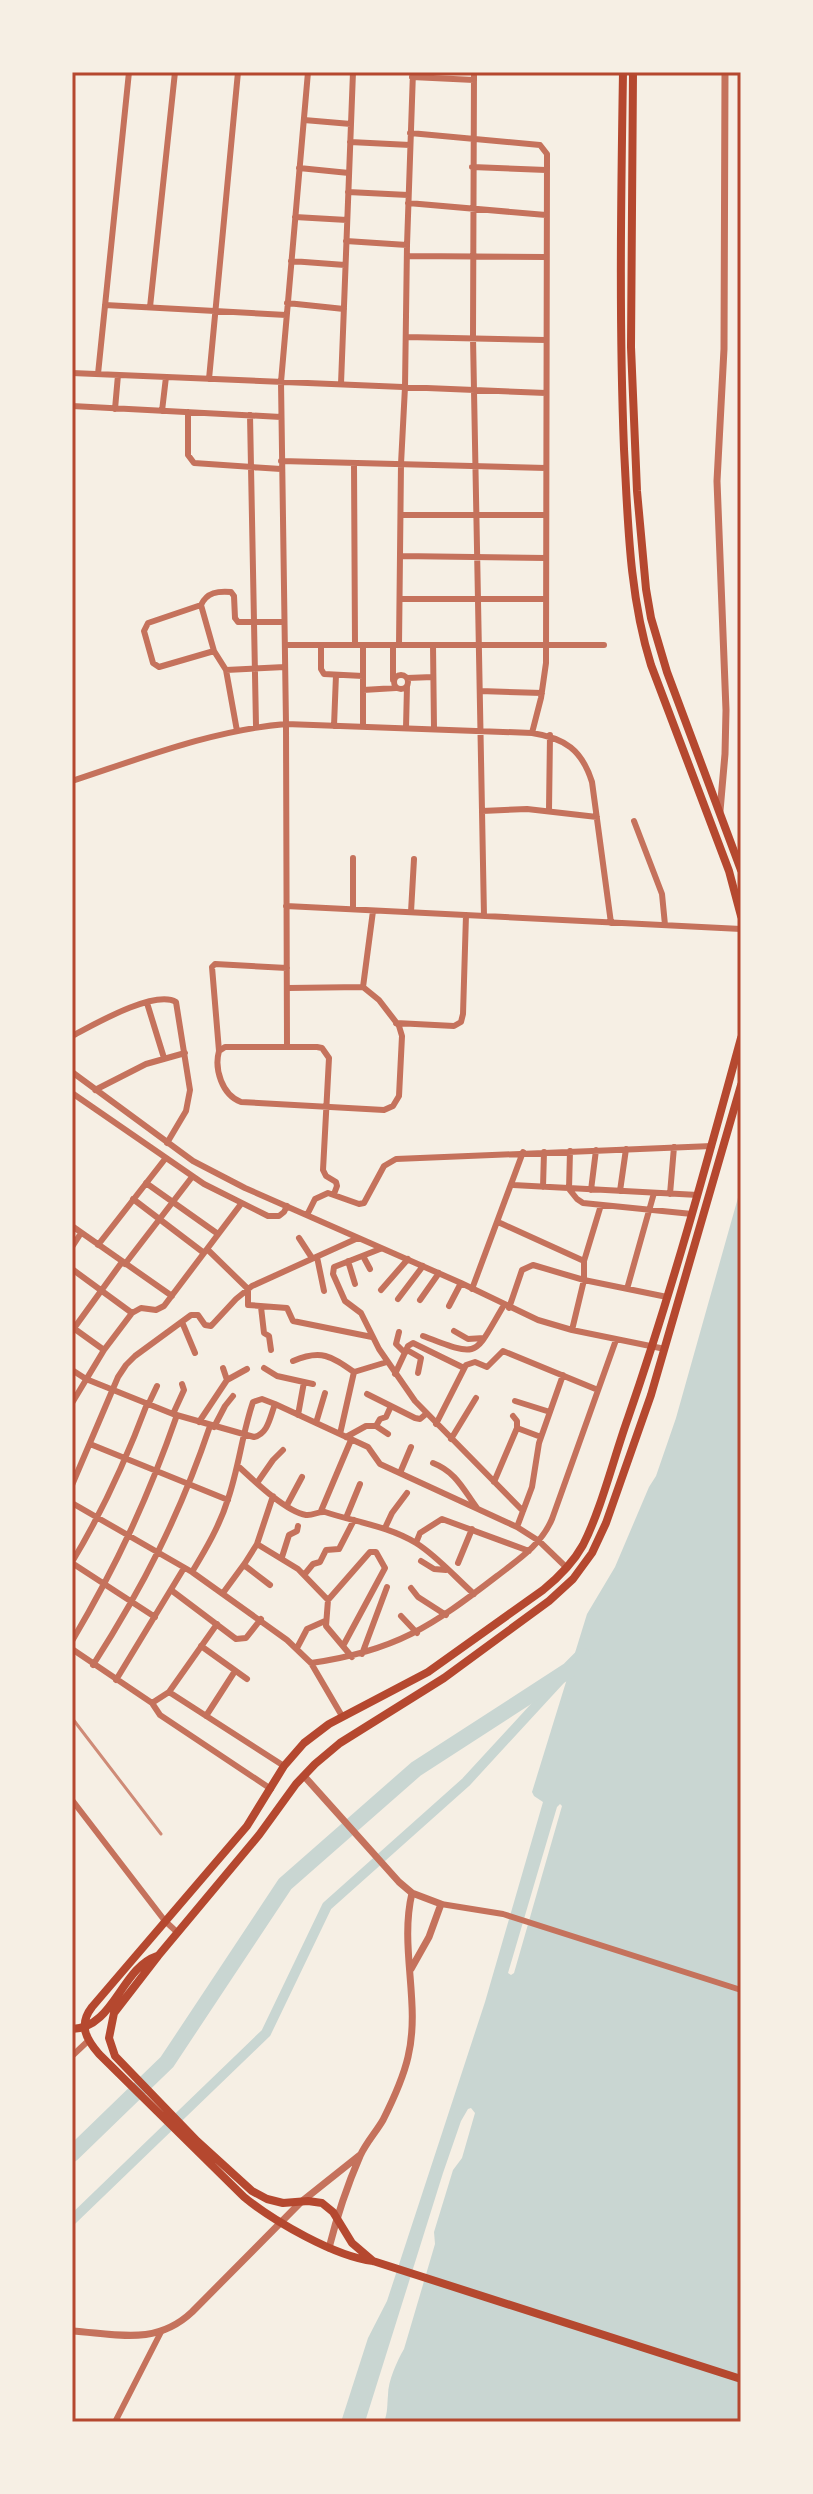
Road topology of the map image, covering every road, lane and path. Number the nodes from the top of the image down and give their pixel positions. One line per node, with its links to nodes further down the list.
1 (129, 72): 36 (street)
2 (175, 72): 37 (street)
3 (227, 72): 4 (street)
4 (238, 72): 39 (street)
5 (308, 72): 12 (street)
6 (353, 72): 13 (street)
7 (623, 72): 55 (main road)
8 (633, 72): 54 (main road)
9 (725, 72): 120 (street)
10 (412, 75): 11 (street); 14 (street)
11 (474, 76): 15 (street)
12 (304, 120): 13 (street); 19 (street)
13 (351, 124): 16 (street)
14 (410, 133): 15 (street); 17 (street)
15 (473, 139): 18 (street); 20 (street)
16 (350, 142): 17 (street); 21 (street)
17 (410, 145): 23 (street)
18 (472, 167): 20 (street); 24 (street)
19 (299, 168): 21 (street); 26 (street)
20 (546, 170): 25 (street)
21 (349, 173): 22 (street)
22 (348, 192): 23 (street); 27 (street)
23 (408, 199): 24 (street); 29 (street)
24 (472, 209): 25 (street); 31 (street)
25 (546, 215): 32 (street)
26 (295, 217): 27 (street); 33 (street)
27 (347, 220): 28 (street)
28 (346, 241): 29 (street); 34 (street)
29 (407, 245): 30 (street)
30 (407, 256): 31 (street); 41 (street)
31 (472, 257): 32 (street); 42 (street)
32 (545, 257): 43 (street)
33 (291, 261): 34 (street); 35 (street)
34 (345, 265): 38 (street)
35 (287, 303): 38 (street); 40 (street)
36 (105, 305): 37 (street); 45 (street)
37 (150, 307): 39 (street)
38 (344, 309): 50 (street)
39 (215, 311): 40 (street); 48 (street)
40 (286, 315): 49 (street)
41 (406, 337): 42 (street); 51 (street)
42 (473, 338): 43 (street); 52 (street)
43 (546, 340): 53 (street)
44 (72, 373): 45 (street)
45 (98, 374): 46 (street)
46 (118, 375): 47 (street); 57 (street)
47 (166, 377): 48 (street); 58 (street)
48 (209, 379): 49 (street)
49 (281, 382): 50 (street); 61 (street)
50 (341, 384): 51 (street)
51 (405, 387): 52 (street); 63 (street)
52 (474, 390): 53 (street); 65 (street)
53 (546, 393): 67 (street)
54 (633, 403): 55 (main road); 68 (main road)
55 (623, 404): 69 (main road)
56 (72, 406): 57 (street)
57 (115, 409): 58 (street)
58 (162, 411): 59 (street)
59 (188, 412): 60 (street); 66 (street)
60 (250, 415): 61 (street); 66 (street)
61 (281, 417): 64 (street)
62 (354, 463): 63 (street); 64 (street); 84 (street)
63 (401, 464): 65 (street); 70 (street)
64 (281, 465): 66 (street); 80 (street)
65 (475, 466): 67 (street); 71 (street)
66 (251, 467): 81 (street)
67 (546, 468): 72 (street)
68 (637, 491): 69 (main road); 105 (main road)
69 (626, 492): 106 (main road)
70 (401, 515): 71 (street); 73 (street)
71 (476, 515): 72 (street); 74 (street)
72 (546, 515): 75 (street)
73 (400, 556): 74 (street); 76 (street)
74 (477, 557): 75 (street); 77 (street)
75 (546, 558): 78 (street)
76 (400, 599): 77 (street); 86 (street)
77 (478, 599): 78 (street); 88 (street)
78 (546, 599): 89 (street)
79 (201, 605): 81 (street); 91 (street); 91 (street)
80 (284, 622): 81 (street); 82 (street)
81 (254, 623): 93 (street)
82 (285, 645): 83 (street); 92 (street)
83 (321, 645): 84 (street); 95 (street)
84 (355, 645): 85 (street)
85 (363, 645): 86 (street); 96 (street)
86 (396, 645): 87 (street); 99 (street)
87 (433, 645): 88 (street); 97 (street)
88 (479, 645): 89 (street); 103 (street)
89 (546, 645): 90 (street); 104 (street)
90 (604, 645)
91 (214, 651): 94 (street)
92 (285, 667): 93 (street); 107 (street)
93 (255, 669): 94 (street); 108 (street)
94 (226, 670): 113 (street)
95 (336, 675): 96 (street); 109 (street)
96 (363, 676): 102 (street)
97 (433, 677): 98 (street); 112 (street)
98 (407, 678): 99 (street); 100 (street)
99 (393, 680): 101 (street)
100 (407, 686): 101 (street); 111 (street)
101 (396, 688): 102 (street)
102 (363, 690): 110 (street)
103 (480, 691): 104 (street); 114 (street)
104 (542, 693): 115 (street)
105 (681, 709): 106 (main road); 120 (main road)
106 (669, 713): 132 (main road)
107 (286, 724): 108 (street); 109 (street); 126 (street)
108 (256, 726): 113 (street)
109 (334, 726): 110 (street)
110 (363, 727): 111 (street)
111 (406, 728): 112 (street)
112 (434, 729): 114 (street)
113 (237, 731): 117 (street)
114 (480, 731): 115 (street); 119 (street)
115 (532, 733): 116 (street)
116 (550, 735): 118 (street); 121 (street)
117 (72, 781)
118 (549, 810): 119 (street); 121 (street)
119 (482, 811): 131 (street)
120 (720, 811): 125 (main road)
121 (597, 817): 133 (street)
122 (634, 821): 134 (street)
123 (353, 858): 127 (street)
124 (414, 859): 129 (street)
125 (741, 870)
126 (286, 906): 127 (street); 136 (street)
127 (353, 909): 128 (street)
128 (373, 911): 129 (street); 137 (street)
129 (411, 912): 130 (street)
130 (466, 915): 131 (street); 140 (street)
131 (484, 916): 133 (street)
132 (741, 916)
133 (611, 923): 134 (street)
134 (665, 925): 135 (street)
135 (741, 929)
136 (287, 968): 138 (street); 144 (street)
137 (363, 987): 138 (street); 140 (street)
138 (288, 988): 143 (street)
139 (147, 1003): 141 (street); 145 (street); 146 (street)
140 (396, 1023): 151 (street)
141 (72, 1036)
142 (741, 1038): 153 (main road)
143 (287, 1047): 144 (street); 151 (street)
144 (219, 1051): 151 (street)
145 (185, 1053): 146 (street); 152 (street)
146 (164, 1058): 149 (street)
147 (72, 1072): 149 (street)
148 (741, 1085): 230 (main road)
149 (95, 1090): 152 (street)
150 (72, 1093): 160 (street)
151 (328, 1105): 169 (street)
152 (167, 1143): 176 (street)
153 (712, 1146): 154 (street); 171 (main road)
154 (674, 1147): 155 (street); 170 (street)
155 (626, 1149): 156 (street); 167 (street)
156 (596, 1150): 157 (street); 166 (street)
157 (570, 1151): 159 (street); 165 (street)
158 (523, 1152): 159 (street); 163 (street); 169 (street)
159 (544, 1152): 164 (street)
160 (165, 1159): 161 (street); 162 (street)
161 (192, 1177): 173 (street); 174 (street)
162 (146, 1183): 172 (street); 173 (street)
163 (513, 1185): 164 (street); 181 (street)
164 (543, 1187): 165 (street)
165 (569, 1189): 166 (street); 175 (street)
166 (591, 1190): 167 (street)
167 (620, 1191): 168 (street)
168 (654, 1193): 170 (street); 177 (street)
169 (334, 1194): 179 (street)
170 (670, 1194): 171 (street)
171 (698, 1195): 178 (main road)
172 (133, 1199): 180 (street); 187 (street)
173 (173, 1202): 180 (street); 184 (street)
174 (241, 1204): 176 (street); 184 (street)
175 (601, 1205): 177 (street); 195 (street)
176 (287, 1206): 179 (street)
177 (649, 1210): 178 (street); 206 (street)
178 (692, 1214): 211 (main road)
179 (307, 1215): 186 (street)
180 (159, 1219): 190 (street); 196 (street)
181 (498, 1222): 195 (street); 205 (street)
182 (72, 1226): 183 (street)
183 (81, 1233): 187 (street); 188 (street)
184 (218, 1234): 190 (street)
185 (299, 1238): 192 (street)
186 (358, 1238): 189 (street); 192 (street)
187 (98, 1245): 196 (street)
188 (72, 1247)
189 (381, 1248): 191 (street); 193 (street)
190 (206, 1251): 204 (street); 210 (street)
191 (363, 1256): 194 (street); 199 (street)
192 (314, 1258): 204 (street); 209 (street)
193 (408, 1259): 197 (street); 208 (street)
194 (348, 1261): 203 (street); 223 (street)
195 (584, 1261): 201 (street)
196 (123, 1263): 207 (street); 210 (street)
197 (423, 1266): 200 (street); 212 (street)
198 (72, 1269): 207 (street)
199 (370, 1269)
200 (439, 1273): 202 (street); 213 (street)
201 (584, 1280): 206 (street); 215 (street); 220 (street)
202 (461, 1283): 205 (street); 214 (street)
203 (355, 1284)
204 (248, 1289): 216 (street); 218 (street)
205 (472, 1289): 215 (street)
206 (627, 1289): 211 (street)
207 (101, 1290): 217 (street); 219 (street)
208 (381, 1290)
209 (324, 1291)
210 (172, 1296): 217 (street)
211 (667, 1297): 227 (main road)
212 (398, 1299)
213 (420, 1300)
214 (449, 1306)
215 (507, 1306): 220 (street); 224 (street)
216 (261, 1307): 223 (street); 232 (street)
217 (132, 1313): 231 (street)
218 (182, 1322): 234 (street); 254 (street)
219 (73, 1329): 231 (street)
220 (572, 1330): 225 (street)
221 (454, 1331): 224 (street)
222 (399, 1332): 233 (street)
223 (372, 1337): 238 (street)
224 (484, 1338): 229 (street)
225 (616, 1340): 227 (street); 255 (street)
226 (441, 1342): 228 (street); 229 (street); 235 (street)
227 (651, 1346): 230 (street); 321 (main road)
228 (424, 1347): 233 (street); 235 (street)
229 (455, 1348): 236 (street)
230 (665, 1349): 358 (main road)
231 (104, 1350): 248 (street)
232 (271, 1350)
233 (406, 1351): 245 (street); 246 (street)
234 (195, 1353)
235 (435, 1353): 236 (street)
236 (447, 1360): 241 (street)
237 (293, 1361): 244 (street)
238 (387, 1362): 244 (street); 246 (street)
239 (223, 1368): 249 (street)
240 (264, 1368): 250 (street)
241 (464, 1368): 247 (street); 272 (street)
242 (247, 1369): 249 (street)
243 (72, 1370): 248 (street)
244 (354, 1372): 278 (street)
245 (418, 1373)
246 (395, 1374): 266 (street)
247 (563, 1375): 255 (street); 265 (street)
248 (86, 1379): 254 (street); 261 (street)
249 (227, 1380): 270 (street)
250 (304, 1382): 252 (street); 268 (street)
251 (182, 1384): 267 (street)
252 (313, 1384)
253 (157, 1386): 262 (street)
254 (113, 1390): 262 (street); 281 (street)
255 (598, 1390): 310 (street)
256 (325, 1393): 271 (street)
257 (367, 1394): 264 (street)
258 (233, 1396): 273 (street)
259 (476, 1398): 280 (street)
260 (515, 1401): 265 (street)
261 (72, 1403)
262 (148, 1404): 267 (street); 284 (street)
263 (275, 1404): 268 (street); 277 (street); 277 (street)
264 (391, 1406): 266 (street); 274 (street)
265 (550, 1412): 279 (street)
266 (426, 1414): 272 (street)
267 (175, 1415): 270 (street); 287 (street)
268 (298, 1415): 271 (street)
269 (513, 1416): 275 (street)
270 (199, 1422): 273 (street)
271 (316, 1423): 278 (street)
272 (436, 1424): 280 (street)
273 (212, 1426): 277 (street); 294 (street)
274 (376, 1426): 276 (street); 278 (street)
275 (517, 1428): 279 (street); 290 (street)
276 (388, 1434)
277 (243, 1435): 286 (street)
278 (346, 1437): 288 (street); 301 (street)
279 (541, 1437): 302 (street)
280 (451, 1439): 290 (street)
281 (90, 1444): 284 (street); 293 (street)
282 (411, 1447): 288 (street)
283 (283, 1450): 291 (street)
284 (126, 1460): 287 (street); 303 (street)
285 (433, 1463): 300 (street)
286 (238, 1466): 291 (street); 297 (street)
287 (157, 1472): 294 (street); 309 (street)
288 (400, 1473): 300 (street)
289 (302, 1477): 299 (street)
290 (494, 1482): 302 (street)
291 (257, 1483): 296 (street)
292 (360, 1484): 304 (street)
293 (72, 1485)
294 (189, 1485): 297 (street); 314 (street)
295 (407, 1493): 307 (street)
296 (273, 1496): 299 (street); 312 (street)
297 (228, 1500): 323 (street)
298 (72, 1503): 303 (street)
299 (287, 1505): 301 (street)
300 (478, 1509): 306 (street)
301 (321, 1511): 304 (street)
302 (523, 1511): 306 (street)
303 (98, 1519): 309 (street); 317 (street)
304 (350, 1519): 307 (street); 324 (street)
305 (298, 1526): 315 (street)
306 (517, 1527): 310 (street)
307 (385, 1528): 311 (street)
308 (472, 1529): 311 (street); 313 (street); 318 (street)
309 (129, 1537): 314 (street); 325 (street)
310 (539, 1541): 313 (street); 321 (street)
311 (416, 1543): 322 (street)
312 (257, 1544): 315 (street); 319 (street)
313 (529, 1551): 331 (street)
314 (159, 1554): 320 (street); 333 (street)
315 (282, 1557): 324 (street)
316 (421, 1561): 322 (street)
317 (72, 1562): 325 (street)
318 (458, 1563)
319 (244, 1565): 326 (street); 330 (street)
320 (184, 1568): 323 (street); 329 (street)
321 (567, 1568): 356 (main road)
322 (446, 1570): 331 (street)
323 (192, 1572): 330 (street)
324 (304, 1575): 332 (street)
325 (105, 1584): 333 (street); 341 (street)
326 (270, 1585)
327 (387, 1587): 346 (street)
328 (411, 1588): 334 (street)
329 (171, 1590): 336 (street); 339 (street)
330 (223, 1593): 337 (street)
331 (474, 1594): 334 (street)
332 (328, 1600): 338 (street); 343 (street)
333 (133, 1602): 336 (street); 349 (street)
334 (446, 1615): 340 (street)
335 (401, 1616): 340 (street)
336 (155, 1617): 352 (street)
337 (261, 1619): 339 (street); 344 (street)
338 (325, 1621): 343 (street); 344 (street)
339 (217, 1624): 342 (street)
340 (417, 1633): 346 (street)
341 (72, 1641)
342 (201, 1646): 350 (street); 353 (street)
343 (343, 1646): 347 (street)
344 (297, 1648): 348 (street)
345 (72, 1649): 349 (street)
346 (362, 1654): 347 (street)
347 (352, 1657): 348 (street)
348 (311, 1663): 356 (street)
349 (93, 1665): 352 (street)
350 (235, 1671): 351 (street); 355 (street)
351 (247, 1679)
352 (116, 1680): 354 (street)
353 (169, 1692): 354 (street); 355 (street)
354 (152, 1703): 359 (street)
355 (206, 1716): 357 (street)
356 (342, 1716): 357 (main road)
357 (284, 1766): 359 (main road)
358 (304, 1776): 361 (street); 364 (main road)
359 (271, 1789): 363 (main road)
360 (74, 1805): 363 (street)
361 (412, 1893): 362 (street); 366 (street)
362 (441, 1904): 366 (street); 367 (street)
363 (165, 1921): 364 (street); 368 (main road)
364 (178, 1933): 365 (main road)
365 (158, 1956): 368 (main road); 372 (main road)
366 (410, 1971): 373 (street)
367 (741, 1990)
368 (84, 2028): 369 (main road); 370 (main road)
369 (72, 2029)
370 (88, 2041): 371 (street); 372 (main road)
371 (72, 2056)
372 (194, 2144): 374 (main road); 376 (main road)
373 (361, 2154): 374 (street); 375 (street)
374 (301, 2202): 375 (main road); 376 (street)
375 (337, 2218): 377 (street); 378 (main road)
376 (281, 2221): 377 (main road); 380 (street)
377 (329, 2248): 378 (main road)
378 (373, 2261): 381 (main road)
379 (72, 2331): 380 (street)
380 (161, 2332): 382 (street)
381 (741, 2379)
382 (115, 2422)

